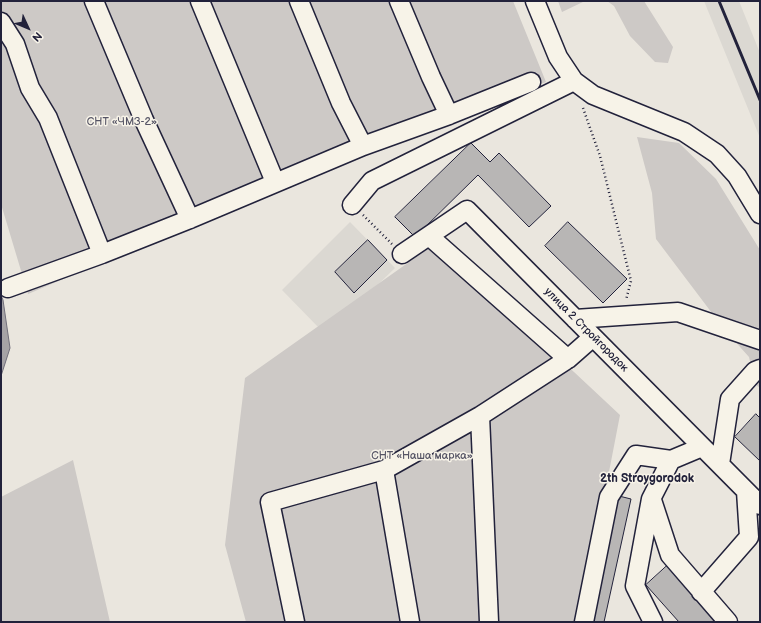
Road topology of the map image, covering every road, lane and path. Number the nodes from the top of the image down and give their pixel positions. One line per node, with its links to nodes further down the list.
1 (94, 1): 14 (street)
2 (200, 1): 11 (street)
3 (299, 1): 10 (street)
4 (399, 1): 9 (street)
5 (535, 1): 8 (street)
6 (1, 22): 16 (street)
7 (531, 82): 9 (street)
8 (574, 82): 12 (street); 13 (street); 19 (path)
9 (449, 115): 10 (street)
10 (363, 146): 11 (street)
11 (276, 182): 14 (street)
12 (352, 205): 17 (path)
13 (760, 214)
14 (190, 219): 16 (street)
15 (429, 236): 17 (street, улица 2 Стройгородок); 20 (street, улица 2 Стройгородок); 23 (street)
16 (102, 254): 18 (street)
17 (402, 254)
18 (8, 288)
19 (622, 316): 20 (street); 22 (street)
20 (575, 319): 21 (street, улица 2 Стройгородок)
21 (593, 337): 23 (street); 26 (street, улица 2 Стройгородок)
22 (760, 340)
23 (568, 359): 25 (street)
24 (760, 369): 28 (street)
25 (480, 416): 29 (street); 36 (street)
26 (702, 447): 27 (street); 28 (street, улица 2 Стройгородок)
27 (671, 460): 31 (street); 37 (street)
28 (720, 464): 30 (street, улица 2 Стройгородок)
29 (384, 470): 34 (street); 35 (street)
30 (746, 491): 32 (street, улица 2 Стройгородок); 33 (street)
31 (651, 499): 33 (street); 38 (street)
32 (760, 505)
33 (701, 592): 39 (street)
34 (295, 622)
35 (410, 622)
36 (489, 622)
37 (584, 622)
38 (653, 622)
39 (728, 622)

